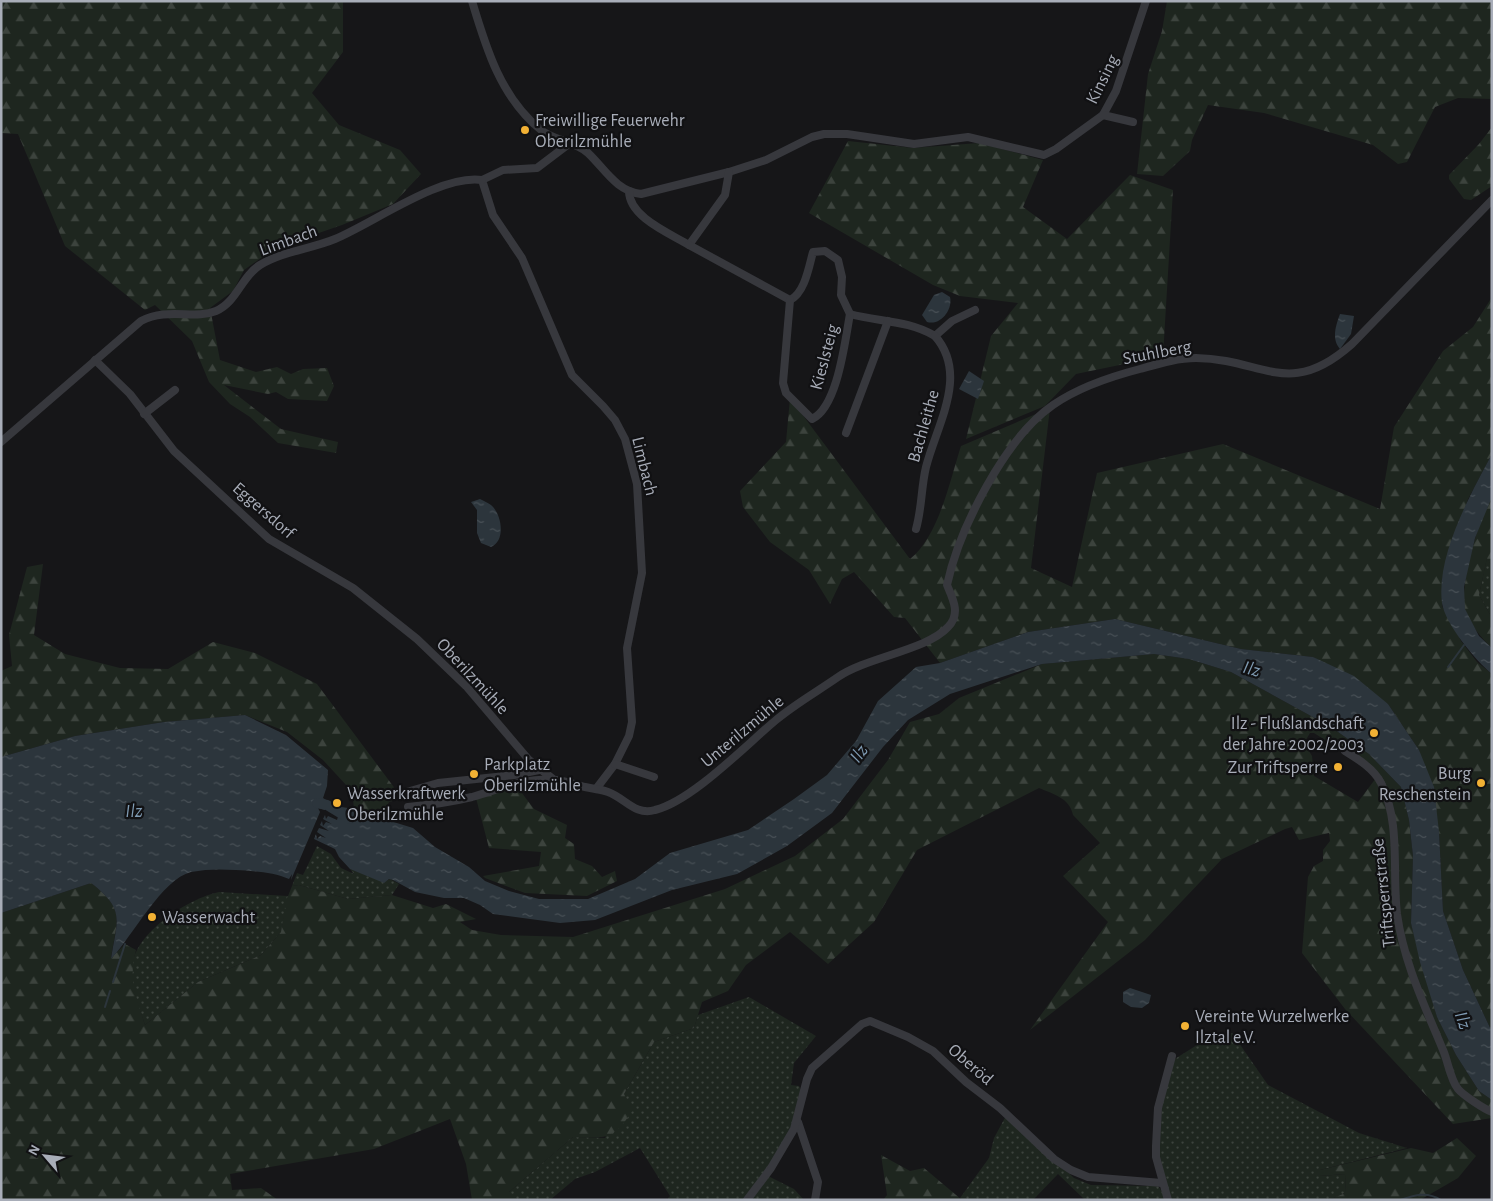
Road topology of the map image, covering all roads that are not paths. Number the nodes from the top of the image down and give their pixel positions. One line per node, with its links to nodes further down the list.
1 (472, 1): 5 (street)
2 (1146, 1): 3 (street, Kinsing)
3 (1103, 115): 4 (street); 6 (street, Kinsing)
4 (1132, 122)
5 (570, 143): 7 (street, Limbach); 8 (street)
6 (729, 172): 8 (street); 10 (street)
7 (482, 180): 16 (street, Limbach); 25 (street, Limbach)
8 (628, 191): 10 (street)
9 (1492, 200): 23 (street, Stuhlberg)
10 (688, 245): 11 (street)
11 (790, 300): 13 (street); 13 (street, Kieslsteig)
12 (975, 310): 15 (street)
13 (850, 314): 14 (street, Bachleithe)
14 (888, 321): 15 (street, Bachleithe); 19 (street)
15 (934, 336): 21 (street, Bachleithe)
16 (95, 360): 18 (street, Eggersdorf); 20 (street)
17 (175, 390): 18 (street)
18 (144, 414): 22 (street, Eggersdorf)
19 (846, 433)
20 (1, 442)
21 (916, 529)
22 (381, 609): 26 (street, Oberilzmühle)
23 (947, 629): 29 (street, Unterilzmühle)
24 (1345, 750): 33 (street, Triftsperrstraße)
25 (615, 764): 27 (street); 29 (street)
26 (539, 770): 28 (street, Oberilzmühle); 30 (street)
27 (654, 777)
28 (553, 779): 29 (street, Unterilzmühle); 31 (street)
29 (596, 789)
30 (403, 793)
31 (408, 807)
32 (1172, 1056): 35 (street)
33 (1492, 1112)
34 (798, 1122): 35 (street, Oberöd); 36 (street, Oberöd); 37 (street, Oberöd)
35 (1162, 1183): 38 (street)
36 (747, 1200)
37 (815, 1200)
38 (1168, 1200)

